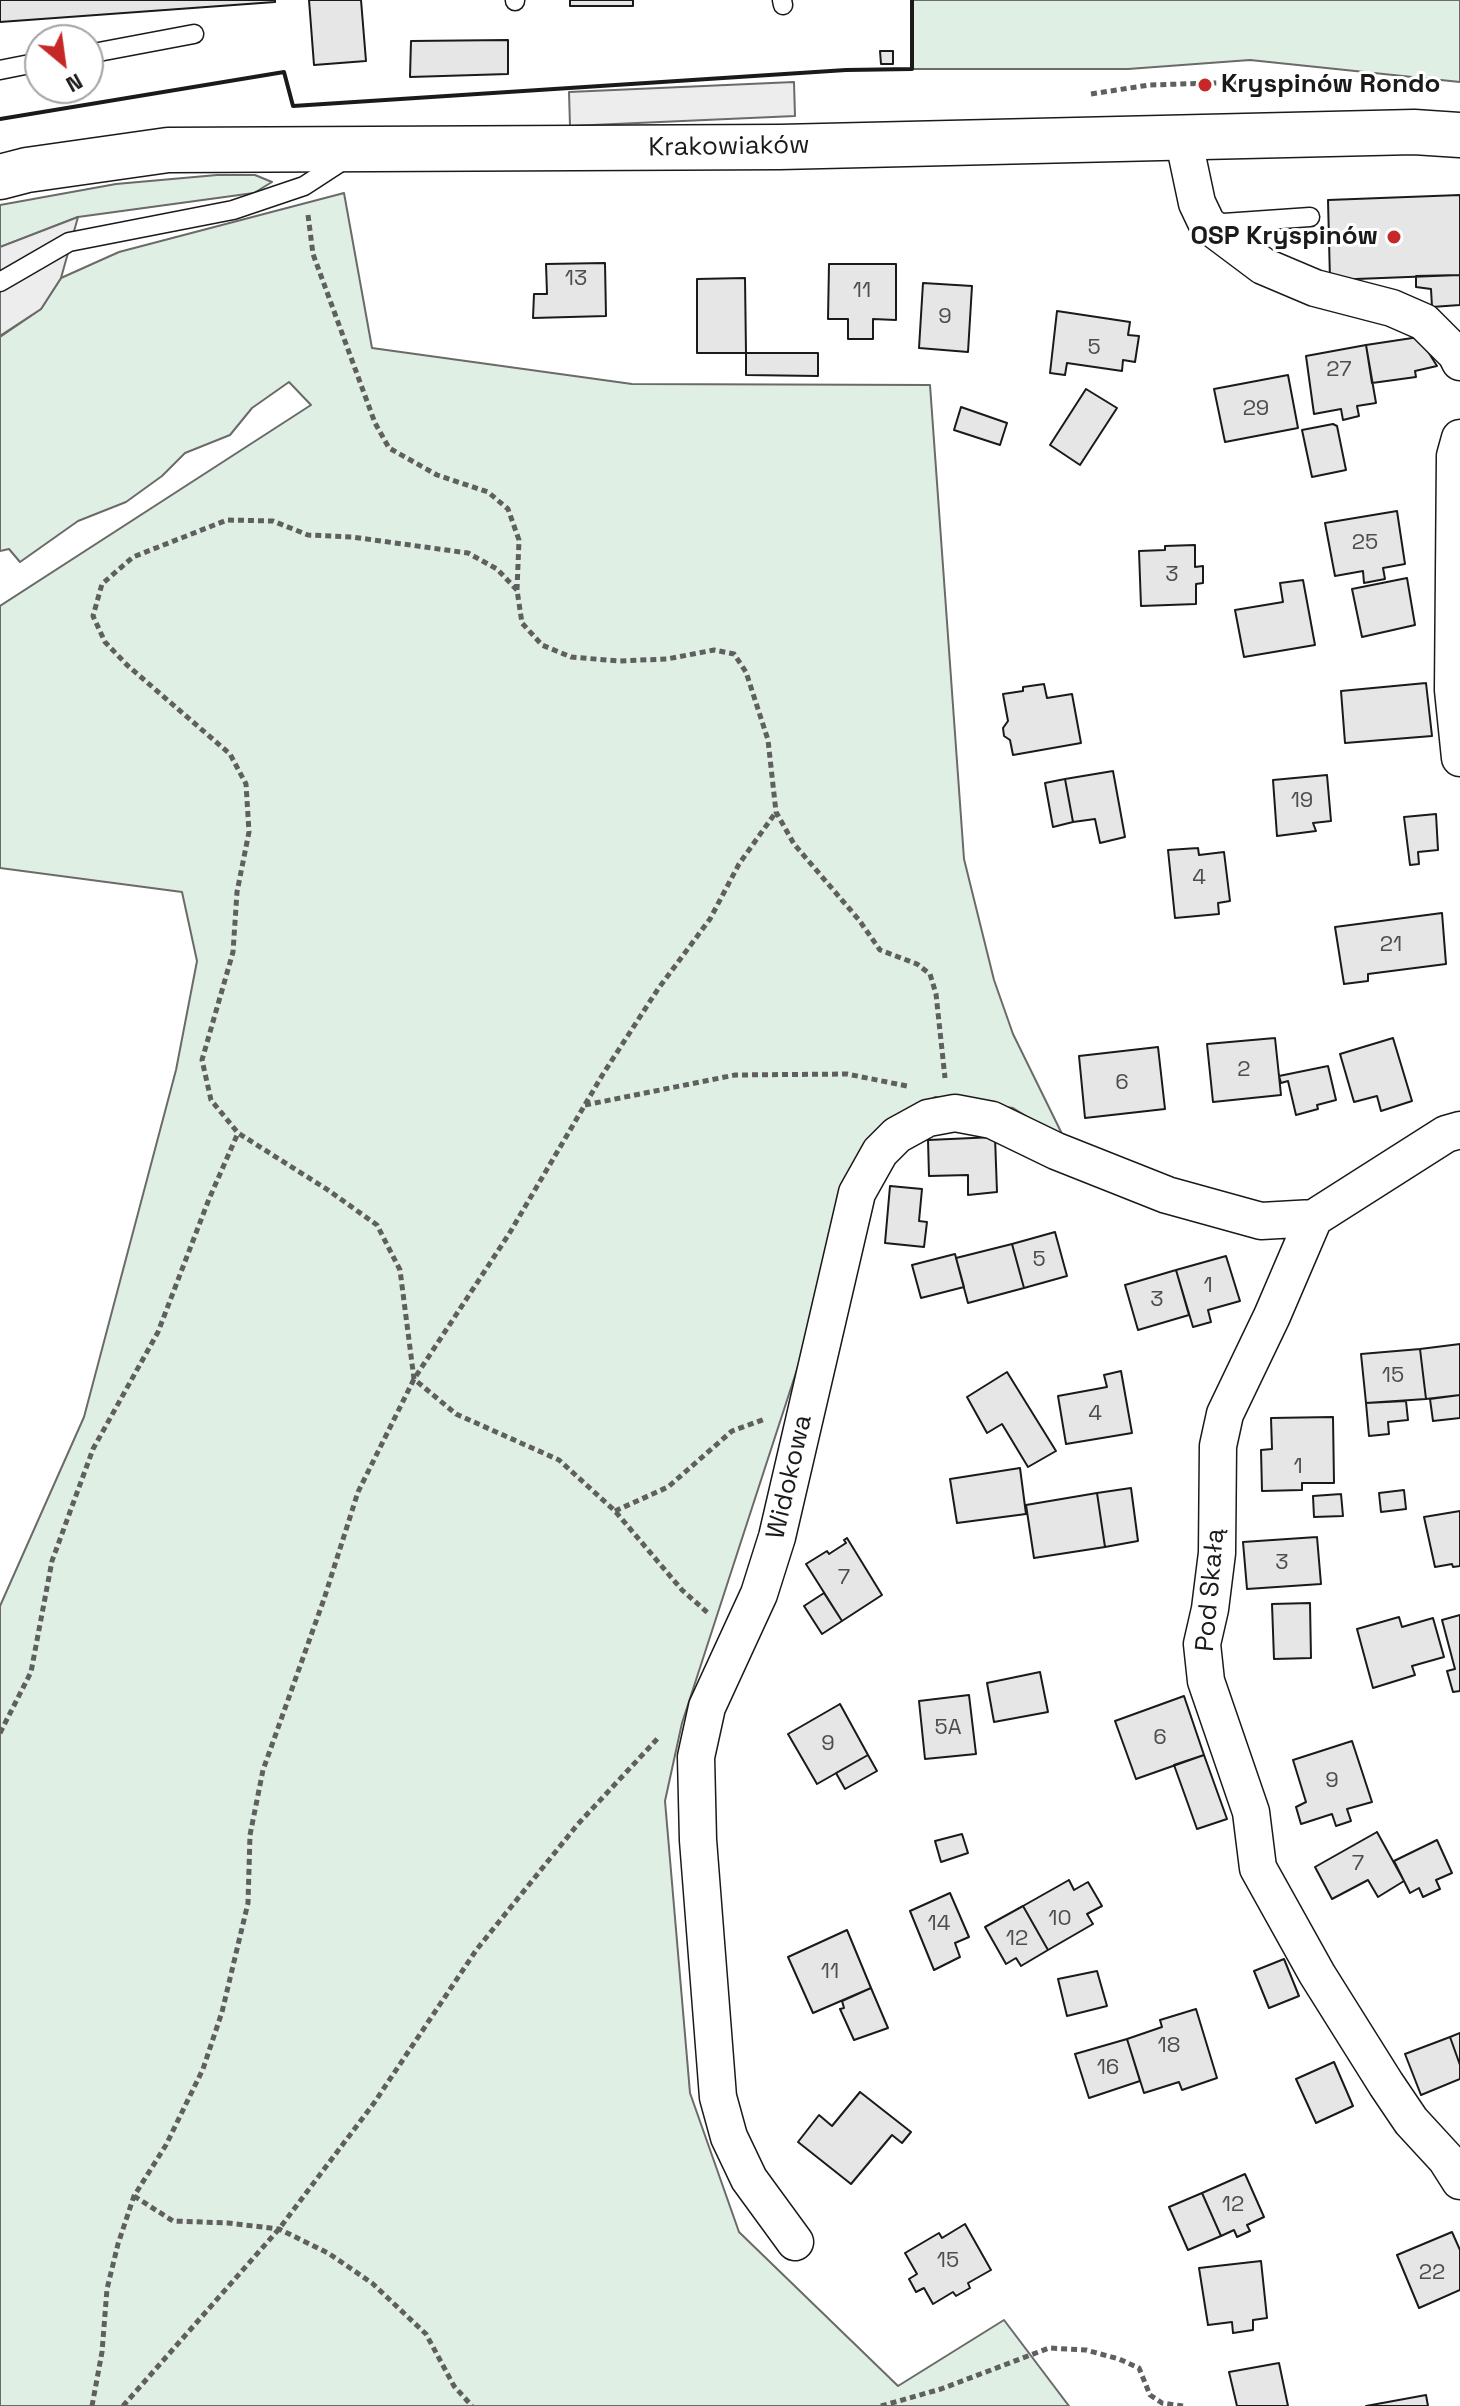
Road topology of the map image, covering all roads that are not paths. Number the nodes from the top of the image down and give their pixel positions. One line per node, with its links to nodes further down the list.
1 (194, 34): 2 (lane)
2 (104, 51)
3 (24, 65): 4 (lane)
4 (0, 70)
5 (1460, 135): 6 (main road, Krakowiaków)
6 (1183, 137): 7 (main road, Krakowiaków); 10 (street)
7 (362, 148): 8 (main road, Krakowiaków); 11 (lane)
8 (0, 177)
9 (1310, 217): 10 (lane)
10 (1207, 224): 12 (street)
11 (0, 282)
12 (1460, 362)
13 (1460, 438): 14 (street)
14 (1460, 758)
15 (1460, 1130): 16 (street)
16 (1314, 1218): 17 (street, Pod Skałą); 18 (street, Widokowa)
17 (1460, 2181)
18 (795, 2242)

